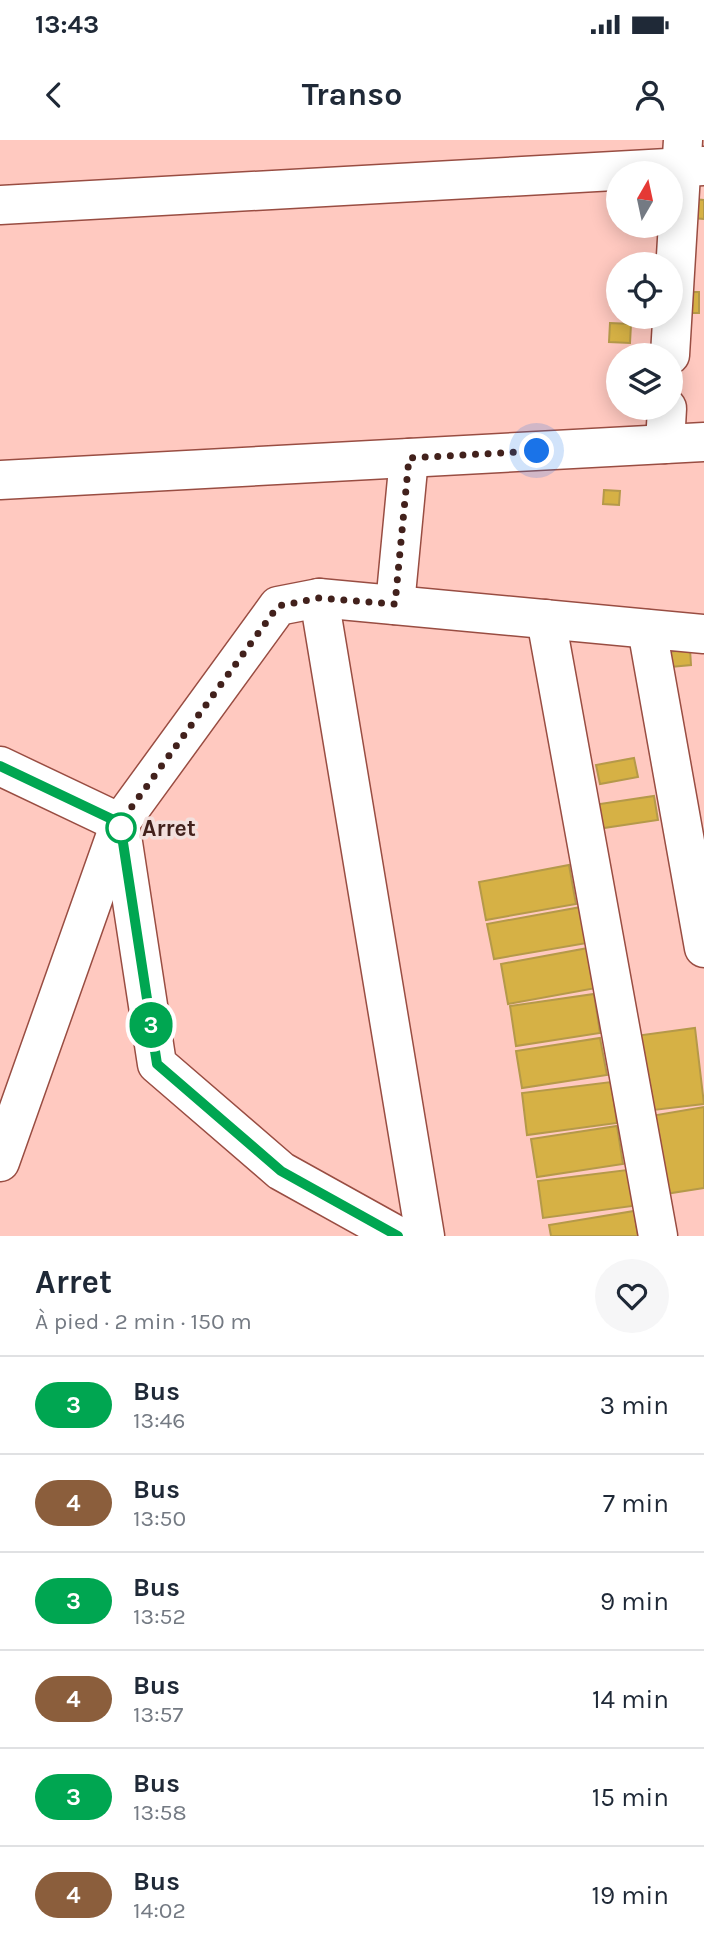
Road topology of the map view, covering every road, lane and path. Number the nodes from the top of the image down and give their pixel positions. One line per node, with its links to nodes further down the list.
1 (690, 158): 2 (street); 3 (street)
2 (0, 205)
3 (671, 343)
4 (666, 426): 5 (street); 6 (street)
5 (704, 442)
6 (409, 458): 7 (street); 9 (street)
7 (0, 480)
8 (319, 598): 9 (street); 14 (street); 18 (street)
9 (395, 604): 10 (street)
10 (546, 619): 11 (street); 19 (street)
11 (647, 629): 12 (street); 15 (street)
12 (704, 634)
13 (0, 766): 14 (street)
14 (120, 823): 16 (street); 17 (street)
15 (704, 948)
16 (0, 1161)
17 (398, 1236)
18 (425, 1236)
19 (658, 1236)

